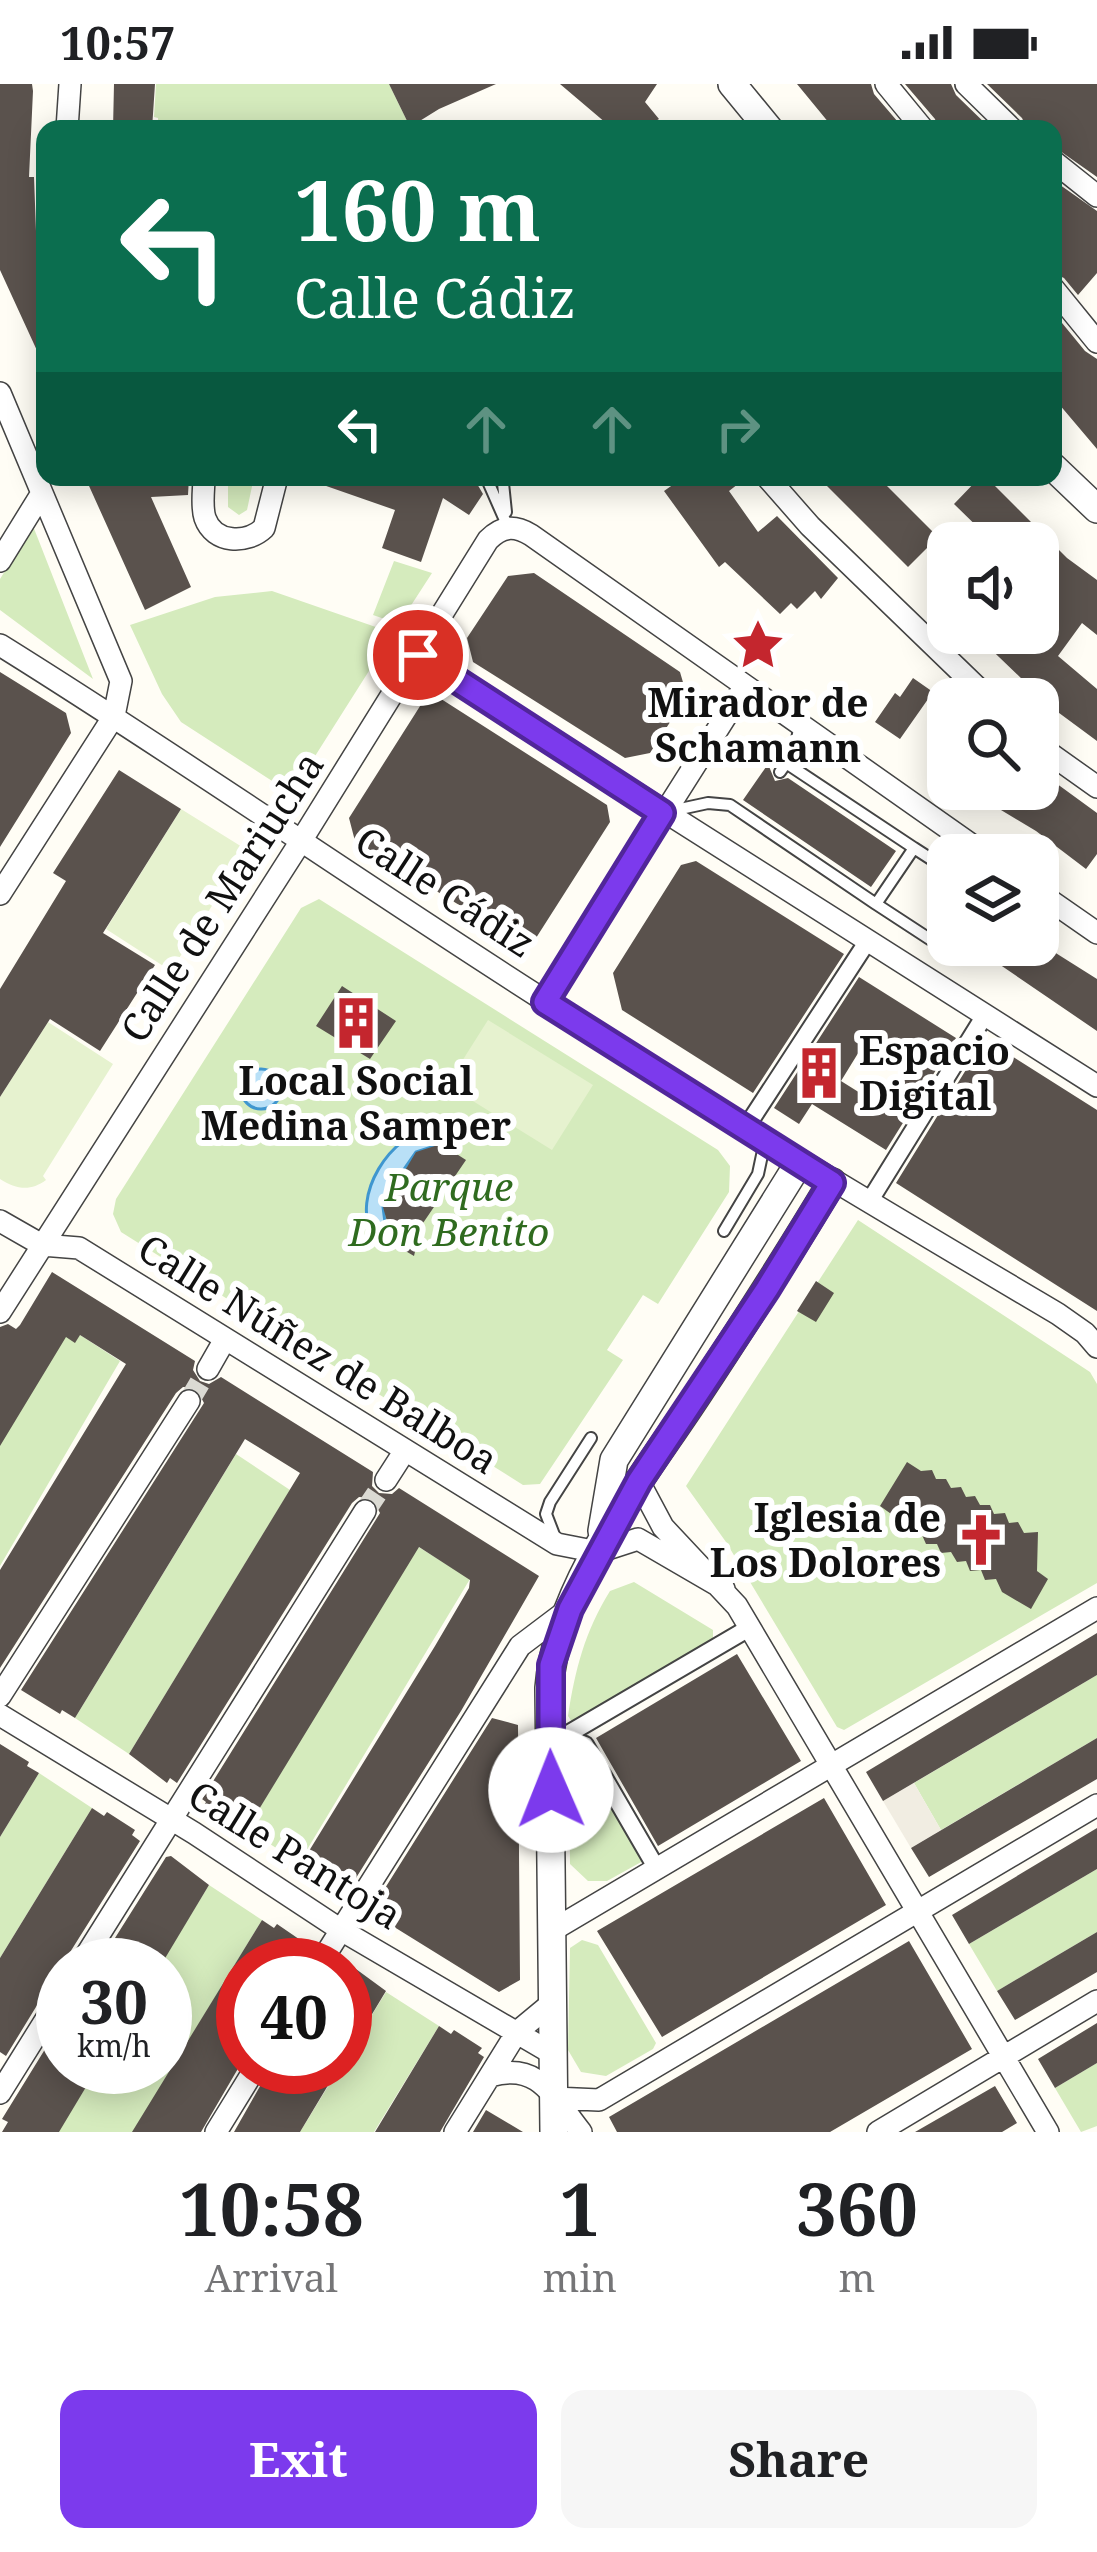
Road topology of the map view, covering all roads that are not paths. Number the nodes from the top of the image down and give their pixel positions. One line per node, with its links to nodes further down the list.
1 (70, 84): 5 (street)
2 (732, 84): 6 (street)
3 (886, 84): 7 (street)
4 (966, 84): 8 (street)
5 (68, 120)
6 (762, 120)
7 (916, 120)
8 (1003, 120)
9 (1062, 168): 10 (street)
10 (1097, 196)
11 (1062, 299): 12 (street)
12 (1097, 342)
13 (0, 393): 15 (street)
14 (1062, 475): 23 (street)
15 (36, 479)
16 (39, 486): 22 (street)
17 (204, 486): 18 (street)
18 (275, 486)
19 (490, 486): 24 (lane)
20 (503, 486): 24 (lane)
21 (775, 486): 28 (street)
22 (42, 493): 25 (street); 30 (street)
23 (1097, 509)
24 (508, 527): 27 (street, Calle de Mariucha); 29 (street)
25 (0, 561)
26 (0, 645): 30 (street, Calle Cádiz)
27 (418, 655): 34 (street); 36 (street, Calle de Mariucha)
28 (967, 678)
29 (745, 686): 31 (street); 34 (street)
30 (114, 716): 36 (street, Calle Cádiz); 39 (street)
31 (800, 725): 35 (street); 37 (lane)
32 (1059, 760): 33 (street)
33 (1097, 787)
34 (662, 813): 40 (lane); 44 (street); 45 (street)
35 (956, 834)
36 (302, 841): 45 (street, Calle Cádiz); 54 (street, Calle de Mariucha)
37 (914, 848): 38 (lane); 40 (lane)
38 (927, 856)
39 (0, 894)
40 (876, 904): 43 (lane)
41 (1059, 907): 42 (street)
42 (1097, 933)
43 (927, 937)
44 (867, 942): 46 (street); 48 (street)
45 (545, 1002): 48 (street, Calle Cádiz)
46 (985, 1015): 47 (street); 51 (street)
47 (1097, 1086)
48 (755, 1135): 49 (street, Calle Cádiz); 53 (lane)
49 (799, 1163): 50 (street, Calle Cádiz); 66 (street)
50 (832, 1183): 51 (street, Calle Cádiz); 63 (street)
51 (869, 1202): 57 (street, Calle Cádiz)
52 (0, 1221): 54 (street, Calle Núñez de Balboa)
53 (724, 1232)
54 (42, 1245): 55 (street, Calle de Mariucha); 56 (street, Calle Núñez de Balboa)
55 (0, 1312)
56 (224, 1341): 58 (street); 61 (street, Calle Núñez de Balboa)
57 (1097, 1347)
58 (208, 1369)
59 (189, 1401): 71 (street)
60 (591, 1438): 65 (lane)
61 (404, 1452): 62 (street); 65 (street, Calle Núñez de Balboa)
62 (386, 1480)
63 (639, 1481): 66 (street); 67 (street)
64 (365, 1511): 76 (street)
65 (557, 1544): 66 (street, Calle Núñez de Balboa)
66 (598, 1552): 67 (street, Calle Núñez de Balboa); 68 (street)
67 (724, 1589): 70 (street)
68 (570, 1609): 73 (street); 79 (street)
69 (1097, 1609): 74 (street)
70 (749, 1628): 73 (street); 74 (street)
71 (0, 1696)
72 (0, 1715): 76 (street, Calle Pantoja)
73 (557, 1740): 77 (street); 80 (street)
74 (831, 1767): 77 (street); 78 (street)
75 (1097, 1805): 78 (street)
76 (172, 1820): 79 (street, Calle Pantoja); 81 (street)
77 (657, 1869): 80 (street)
78 (916, 1912): 88 (street); 92 (street)
79 (341, 1930): 82 (street); 85 (street, Calle Pantoja)
80 (553, 1930): 84 (street)
81 (97, 1938)
82 (336, 1938)
83 (1097, 2001): 88 (street)
84 (552, 2002): 85 (street); 87 (street)
85 (517, 2032): 87 (street, Calle Pantoja); 89 (street)
86 (36, 2035): 90 (street)
87 (553, 2054): 92 (street)
88 (1003, 2057): 97 (street); 98 (street)
89 (490, 2076): 92 (street); 94 (street)
90 (0, 2093)
91 (239, 2094): 93 (street)
92 (554, 2098): 95 (street); 96 (street)
93 (216, 2132)
94 (454, 2132)
95 (554, 2132)
96 (581, 2132)
97 (878, 2132)
98 (1048, 2132)

